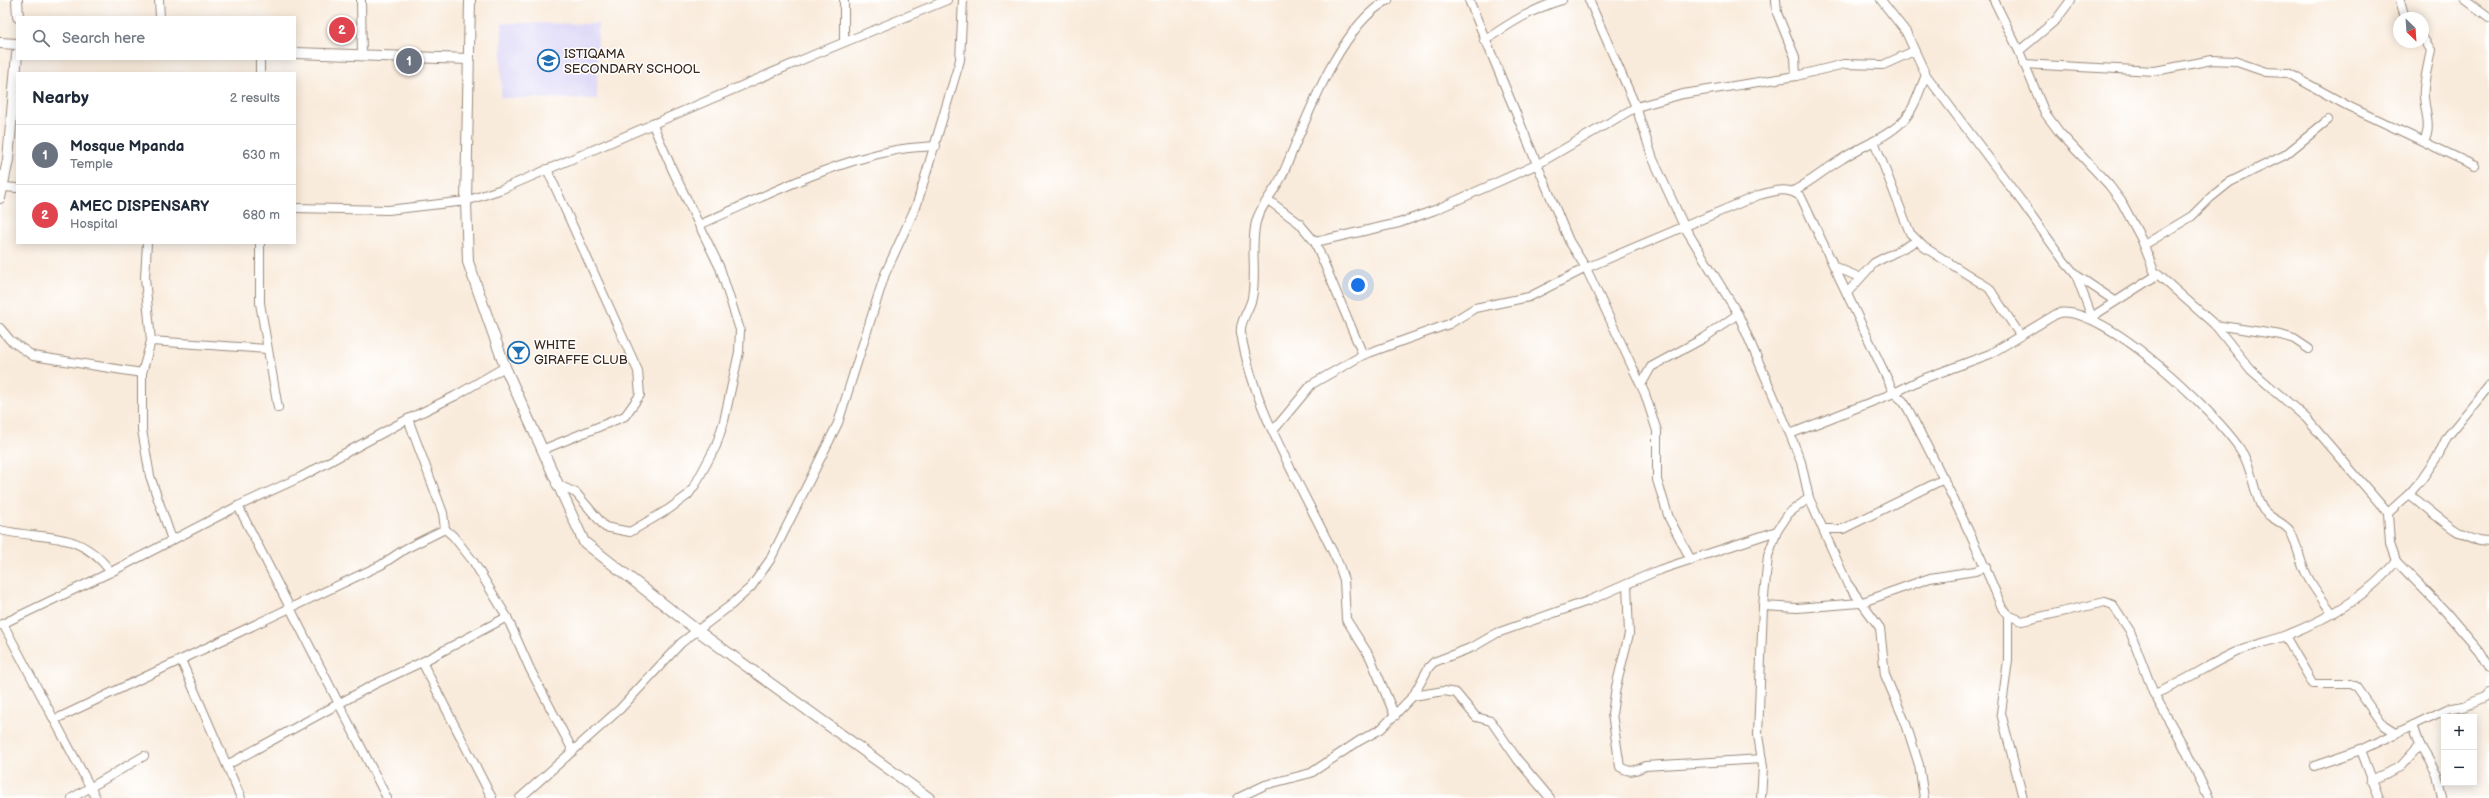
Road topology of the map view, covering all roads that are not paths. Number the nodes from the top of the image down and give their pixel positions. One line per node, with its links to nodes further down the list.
1 (17, 0): 19 (street)
2 (159, 0): 20 (street)
3 (361, 0): 30 (street)
4 (470, 0): 31 (street)
5 (844, 0): 23 (street)
6 (947, 0): 23 (street)
7 (963, 0): 43 (street)
8 (1388, 0): 51 (street)
9 (1468, 0): 22 (street)
10 (1562, 0): 22 (street)
11 (1589, 0): 38 (street)
12 (1776, 0): 37 (street)
13 (1882, 0): 27 (street)
14 (1994, 0): 28 (street)
15 (2071, 0): 28 (street)
16 (2400, 0): 18 (street)
17 (2466, 0): 21 (street)
18 (2403, 12)
19 (18, 16)
20 (160, 16)
21 (2489, 17)
22 (1484, 41): 44 (street)
23 (844, 42): 40 (street)
24 (0, 43): 25 (street)
25 (16, 44)
26 (2429, 47): 41 (street)
27 (1914, 51): 36 (street); 37 (street)
28 (2019, 51): 34 (street)
29 (296, 53): 30 (street)
30 (362, 55): 31 (street)
31 (468, 59): 52 (street)
32 (16, 60): 47 (street)
33 (260, 60): 35 (street)
34 (2023, 64): 41 (street); 60 (street)
35 (260, 72)
36 (1926, 75): 42 (street); 63 (street)
37 (1796, 76): 38 (street)
38 (1636, 107): 44 (street); 55 (street)
39 (2328, 120): 60 (street)
40 (652, 123): 46 (street); 54 (street)
41 (2424, 140): 45 (street)
42 (1874, 141): 49 (street); 56 (street)
43 (936, 146): 54 (street); 111 (street)
44 (1538, 164): 57 (street); 62 (street)
45 (2475, 166)
46 (547, 169): 52 (street); 86 (street)
47 (4, 187): 48 (street); 50 (street)
48 (16, 188)
49 (1794, 191): 55 (street); 61 (street)
50 (0, 198)
51 (1268, 200): 57 (street); 84 (street)
52 (466, 201): 53 (street); 77 (street)
53 (296, 208)
54 (699, 225): 88 (street)
55 (1684, 226): 62 (street); 68 (street)
56 (1917, 241): 65 (street); 72 (street)
57 (1315, 242): 76 (street)
58 (147, 244): 73 (street)
59 (260, 244): 74 (street)
60 (2144, 245): 64 (street)
61 (1835, 267): 65 (street); 66 (street)
62 (1586, 268): 76 (street); 79 (street)
63 (2076, 275): 67 (street); 69 (street)
64 (2158, 276): 67 (street); 70 (street)
65 (1858, 277): 66 (street)
66 (1847, 293): 81 (street)
67 (2116, 301): 69 (street)
68 (1738, 314): 79 (street); 85 (street)
69 (2091, 317): 72 (street); 107 (street)
70 (2215, 325): 75 (street); 92 (street)
71 (0, 328): 78 (street)
72 (2020, 335): 81 (street)
73 (151, 341): 74 (street); 78 (street)
74 (266, 349): 82 (street)
75 (2309, 349)
76 (1363, 355): 84 (street)
77 (504, 367): 83 (street); 86 (street)
78 (142, 373): 97 (street)
79 (1641, 384): 99 (street)
80 (2489, 386): 89 (street)
81 (1894, 394): 85 (street); 87 (street)
82 (278, 408)
83 (408, 419): 91 (street); 93 (street)
84 (1273, 431): 120 (street)
85 (1790, 434): 90 (street)
86 (542, 450): 88 (street)
87 (1944, 479): 95 (street); 101 (street)
88 (556, 484): 111 (street)
89 (2409, 494): 92 (street); 98 (street)
90 (1809, 498): 95 (street); 96 (street)
91 (238, 506): 97 (street); 106 (street)
92 (2388, 513): 100 (street)
93 (444, 529): 106 (street); 109 (street)
94 (0, 530): 102 (street)
95 (1824, 530): 104 (street)
96 (1777, 531): 99 (street); 105 (street)
97 (172, 540): 102 (street)
98 (2489, 542)
99 (1691, 560): 103 (street)
100 (2396, 561): 107 (street); 115 (street)
101 (1986, 567): 104 (street); 108 (street)
102 (111, 572): 110 (street)
103 (1627, 584): 118 (street); 128 (street)
104 (1860, 603): 105 (street); 143 (street)
105 (1763, 606): 128 (street)
106 (289, 609): 113 (street); 119 (street)
107 (2333, 614): 112 (street)
108 (2008, 615): 117 (street); 144 (street)
109 (506, 617): 114 (street); 126 (street)
110 (2, 624): 121 (street)
111 (698, 631): 126 (street); 139 (street)
112 (2286, 636): 117 (street); 123 (street)
113 (181, 660): 121 (street); 129 (street)
114 (422, 662): 119 (street); 137 (street)
115 (2489, 668)
116 (2489, 693): 122 (street)
117 (2154, 694): 145 (street)
118 (1413, 696): 120 (street); 141 (street)
119 (338, 704): 129 (street); 136 (street)
120 (1395, 716): 140 (street)
121 (56, 719): 132 (street)
122 (2413, 725): 123 (street); 124 (street)
123 (2396, 733): 125 (street)
124 (2420, 745): 131 (street); 147 (street)
125 (2362, 750): 130 (street); 131 (street)
126 (573, 751): 138 (street)
127 (144, 756): 132 (street)
128 (1762, 758): 142 (street)
129 (227, 765): 135 (street)
130 (2314, 766)
131 (2371, 780): 146 (street)
132 (91, 788): 133 (street); 134 (street)
133 (72, 798)
134 (96, 798)
135 (241, 798)
136 (387, 798)
137 (492, 798)
138 (520, 798)
139 (929, 798)
140 (1238, 798)
141 (1550, 798)
142 (1761, 798)
143 (1924, 798)
144 (2023, 798)
145 (2209, 798)
146 (2379, 798)
147 (2442, 798)

